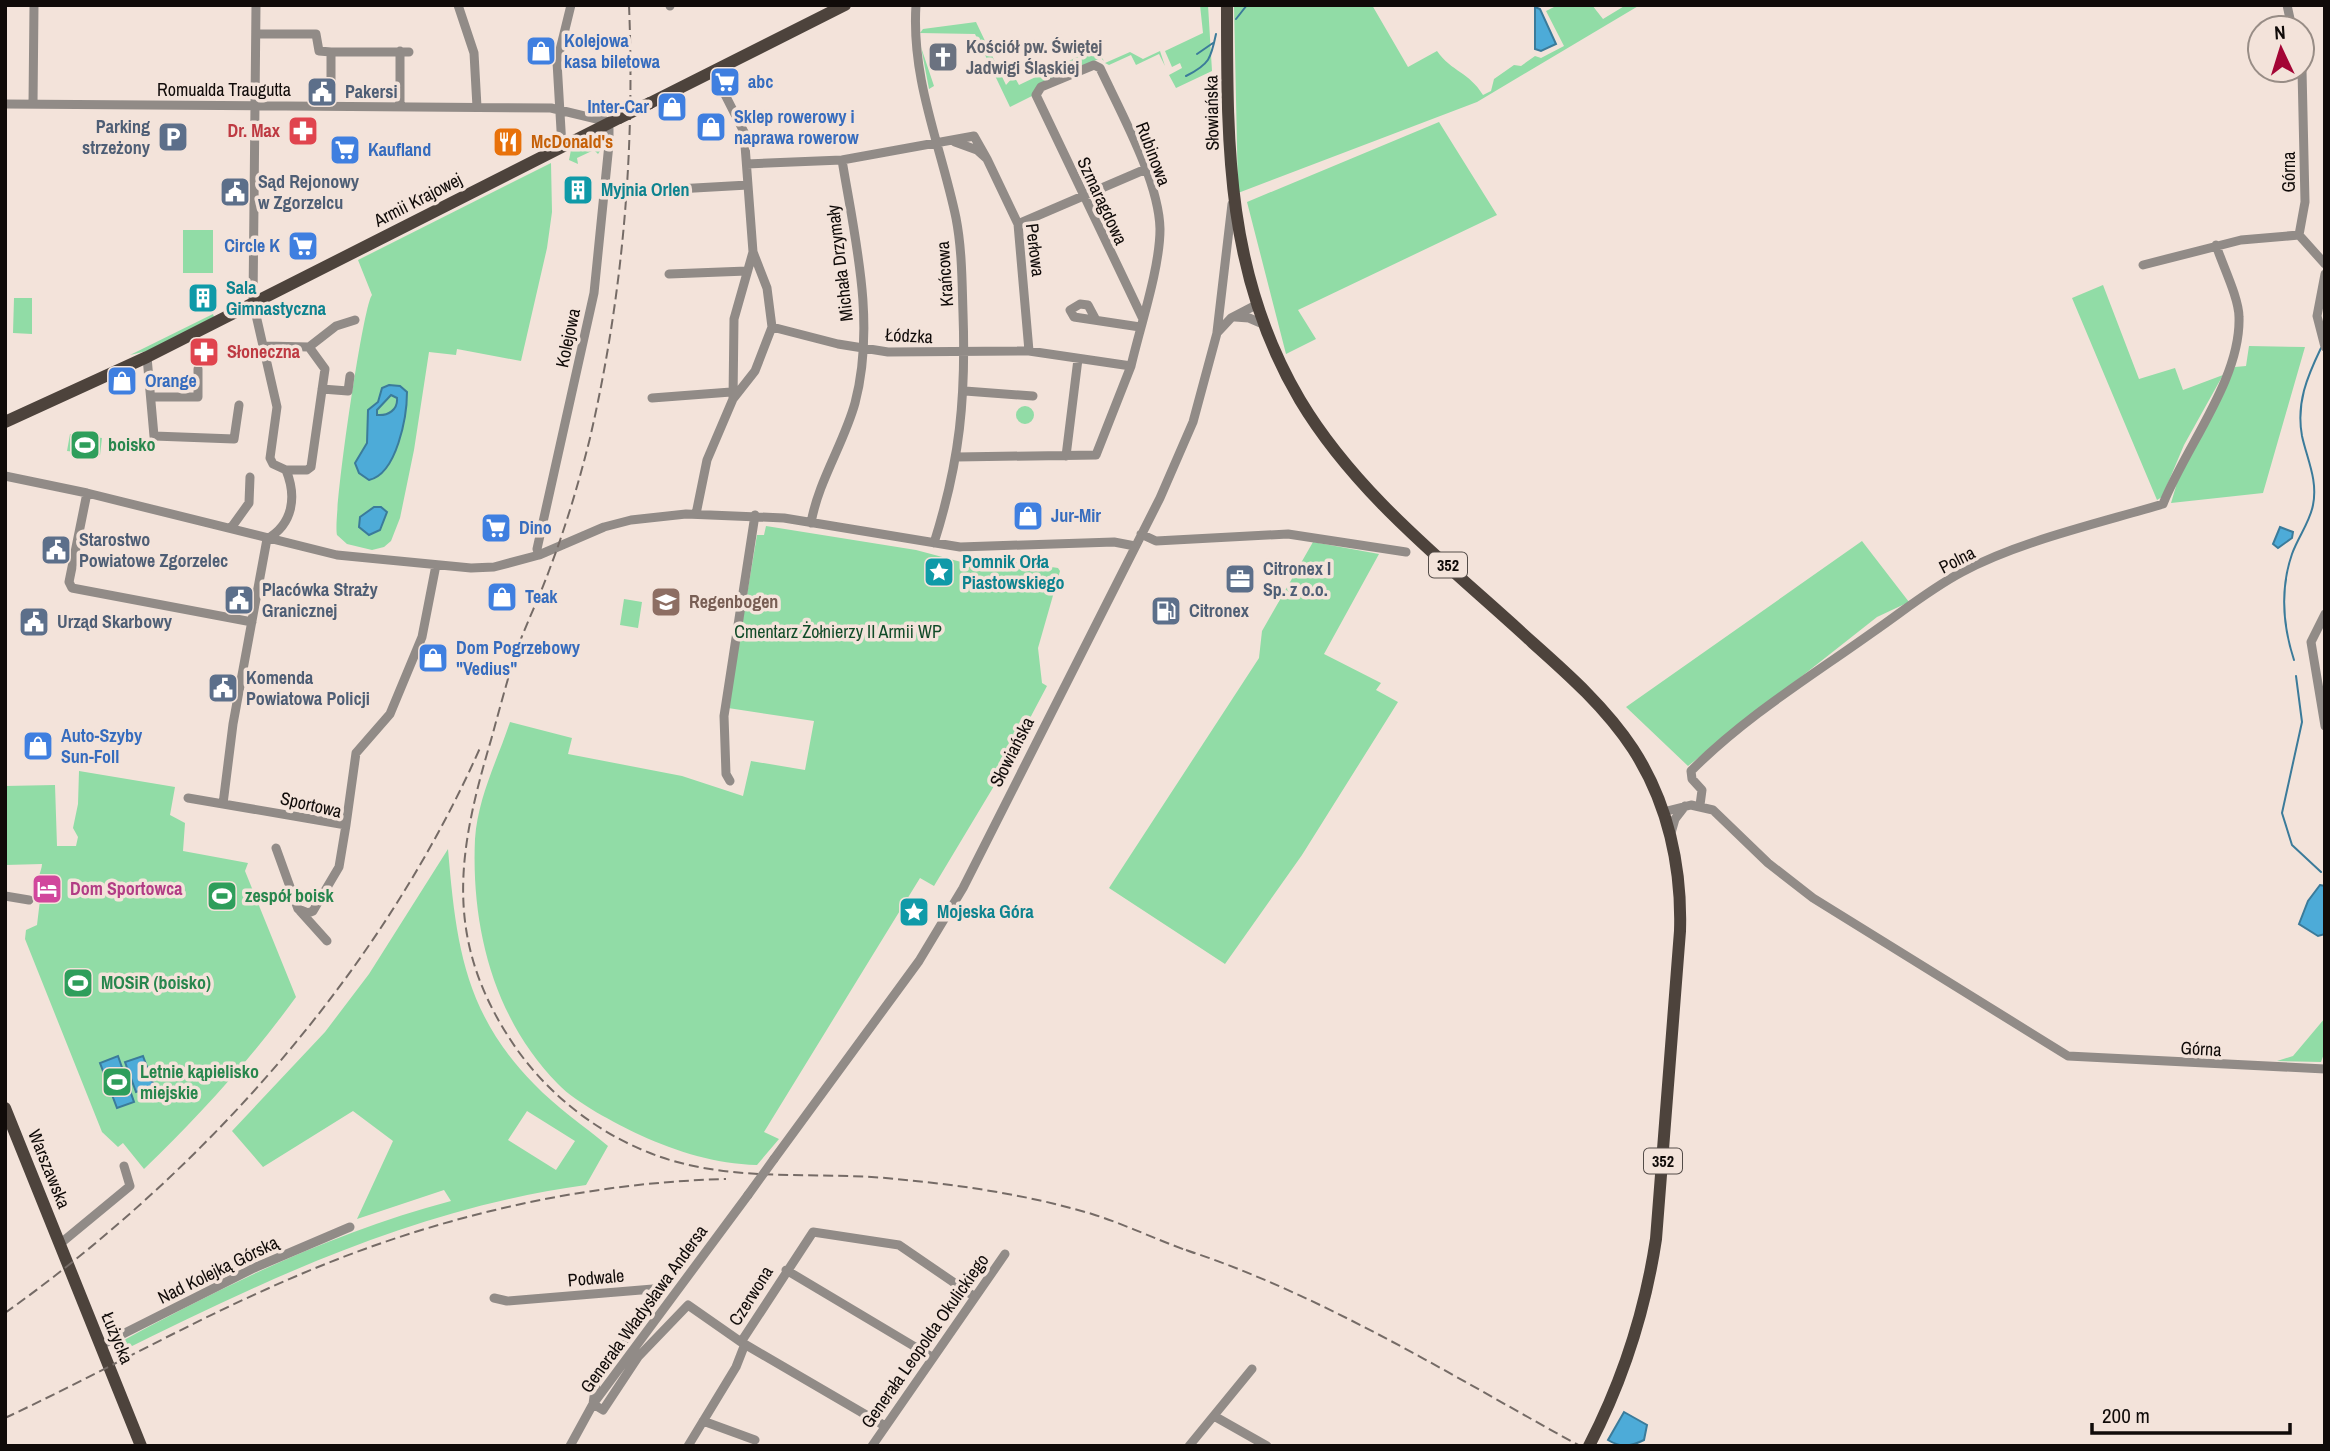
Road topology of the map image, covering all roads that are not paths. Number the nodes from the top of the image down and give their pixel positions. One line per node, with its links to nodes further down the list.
1 (34, 5): 14 (street)
2 (257, 5): 8 (street)
3 (457, 5): 18 (street)
4 (571, 5): 19 (street)
5 (845, 5): 10 (main road, Armii Krajowej)
6 (916, 5): 21 (street, Krańcowa)
7 (1226, 5): 29 (main road, Słowiańska / 352)
8 (256, 34): 9 (street); 15 (street)
9 (331, 52): 16 (street); 17 (street)
10 (713, 71): 20 (main road, Armii Krajowej, bridge); 24 (street)
11 (2301, 84): 31 (street, Górna)
12 (1036, 95): 25 (street, Rubinowa); 28 (street, Szmaragdowa)
13 (5, 104): 14 (street, Romualda Traugutta)
14 (33, 104): 15 (street, Romualda Traugutta)
15 (256, 106): 16 (street, Romualda Traugutta); 40 (street)
16 (331, 106): 17 (street, Romualda Traugutta)
17 (400, 107): 18 (street, Romualda Traugutta)
18 (477, 107): 19 (street, Romualda Traugutta)
19 (558, 109): 20 (street, Romualda Traugutta); 22 (street)
20 (607, 124): 22 (main road, Armii Krajowej); 83 (street, Kolejowa)
21 (936, 144): 23 (street, Perłowa); 30 (street, Perłowa); 54 (street, Krańcowa)
22 (562, 147): 40 (main road, Armii Krajowej)
23 (842, 160): 24 (street, Perłowa); 52 (street, Michała Drzymały)
24 (747, 164): 26 (street)
25 (1146, 169): 28 (street); 45 (street, Rubinowa)
26 (748, 185): 27 (street); 33 (street)
27 (677, 189)
28 (1082, 195): 30 (street); 45 (street, Szmaragdowa)
29 (1232, 198): 41 (main road, 352); 48 (street)
30 (1018, 224): 53 (street, Perłowa)
31 (2299, 235): 32 (street); 34 (street)
32 (2216, 245): 35 (street); 92 (street, Polna)
33 (753, 252): 38 (street); 39 (street)
34 (2325, 264)
35 (2143, 265)
36 (669, 274): 38 (street)
37 (2325, 274): 51 (street)
38 (746, 275): 39 (street); 62 (street)
39 (763, 278): 47 (street)
40 (253, 302): 49 (street); 55 (main road, Armii Krajowej)
41 (1256, 305): 42 (street, Słowiańska); 46 (main road, 352)
42 (1233, 317): 46 (street); 48 (street, Słowiańska)
43 (355, 320): 50 (street)
44 (1096, 320): 45 (street)
45 (1141, 322): 57 (street, Rubinowa)
46 (1263, 324): 93 (main road, 352)
47 (772, 327): 52 (street, Łódzka); 62 (street)
48 (1217, 334): 78 (street, Słowiańska)
49 (265, 346): 50 (street); 70 (street)
50 (309, 347): 60 (street)
51 (2325, 347)
52 (863, 348): 54 (street, Łódzka); 76 (street, Michała Drzymały)
53 (1029, 351): 54 (street, Łódzka); 56 (street, Łódzka)
54 (964, 353): 61 (street, Krańcowa)
55 (147, 356): 64 (street); 67 (main road, Armii Krajowej)
56 (1078, 359): 57 (street, Łódzka); 68 (street)
57 (1132, 366): 68 (street, Rubinowa)
58 (198, 369): 64 (street)
59 (350, 376): 60 (street)
60 (322, 389): 70 (street)
61 (965, 391): 63 (street); 69 (street, Krańcowa)
62 (732, 395): 65 (street); 74 (street)
63 (1033, 396)
64 (153, 397): 66 (street)
65 (652, 398)
66 (240, 405)
67 (5, 422)
68 (1066, 456): 69 (street)
69 (957, 457): 80 (street, Krańcowa)
70 (286, 470): 79 (street)
71 (5, 476): 73 (street)
72 (250, 477): 77 (street)
73 (87, 493): 77 (street); 86 (street)
74 (696, 513): 75 (street); 83 (street)
75 (755, 515): 76 (street); 88 (street)
76 (811, 523): 80 (street)
77 (232, 528): 79 (street)
78 (1141, 534): 81 (street, Słowiańska); 82 (street)
79 (267, 538): 84 (street); 86 (street)
80 (934, 543): 81 (street)
81 (1135, 546): 104 (street, Słowiańska, bridge)
82 (1406, 552)
83 (539, 555): 84 (street)
84 (436, 565): 94 (street)
85 (2325, 614): 87 (street)
86 (252, 622): 90 (street)
87 (2325, 726)
88 (730, 781)
89 (188, 798): 90 (street, Sportowa)
90 (223, 804): 94 (street, Sportowa)
91 (1686, 805): 92 (street); 93 (street); 95 (street)
92 (1700, 805): 101 (street, Górna)
93 (1663, 812): 95 (main road, 352)
94 (346, 825): 99 (street, Sportowa)
95 (1671, 837): 126 (main road, 352)
96 (276, 848): 99 (street)
97 (5, 896): 98 (street)
98 (29, 900)
99 (300, 911): 100 (street)
100 (327, 941)
101 (2325, 1069)
102 (5, 1108): 106 (main road, Warszawska)
103 (124, 1166): 106 (street)
104 (748, 1195): 115 (street, Generała Władysława Andersa)
105 (350, 1227): 112 (street, Nad Kolejką Górską)
106 (61, 1243): 112 (main road, Łużycka)
107 (1005, 1254): 109 (street, Generała Leopolda Okulickiego)
108 (786, 1270): 109 (street, Czerwona); 111 (street, Czerwona); 113 (street)
109 (975, 1297): 113 (street, Generała Leopolda Okulickiego)
110 (494, 1298): 115 (street, Podwale)
111 (743, 1343): 115 (street, Czerwona); 117 (street); 118 (street)
112 (101, 1345): 120 (main road, Łużycka)
113 (932, 1357): 118 (street, Generała Leopolda Okulickiego)
114 (1252, 1369): 116 (street)
115 (593, 1404): 121 (street, Generała Władysława Andersa)
116 (1214, 1416): 124 (street); 125 (street)
117 (704, 1421): 119 (street); 122 (street)
118 (885, 1426): 123 (street, Generała Leopolda Okulickiego)
119 (755, 1440)
120 (141, 1446)
121 (570, 1446)
122 (688, 1446)
123 (872, 1446)
124 (1189, 1446)
125 (1267, 1446)
126 (1589, 1446)

